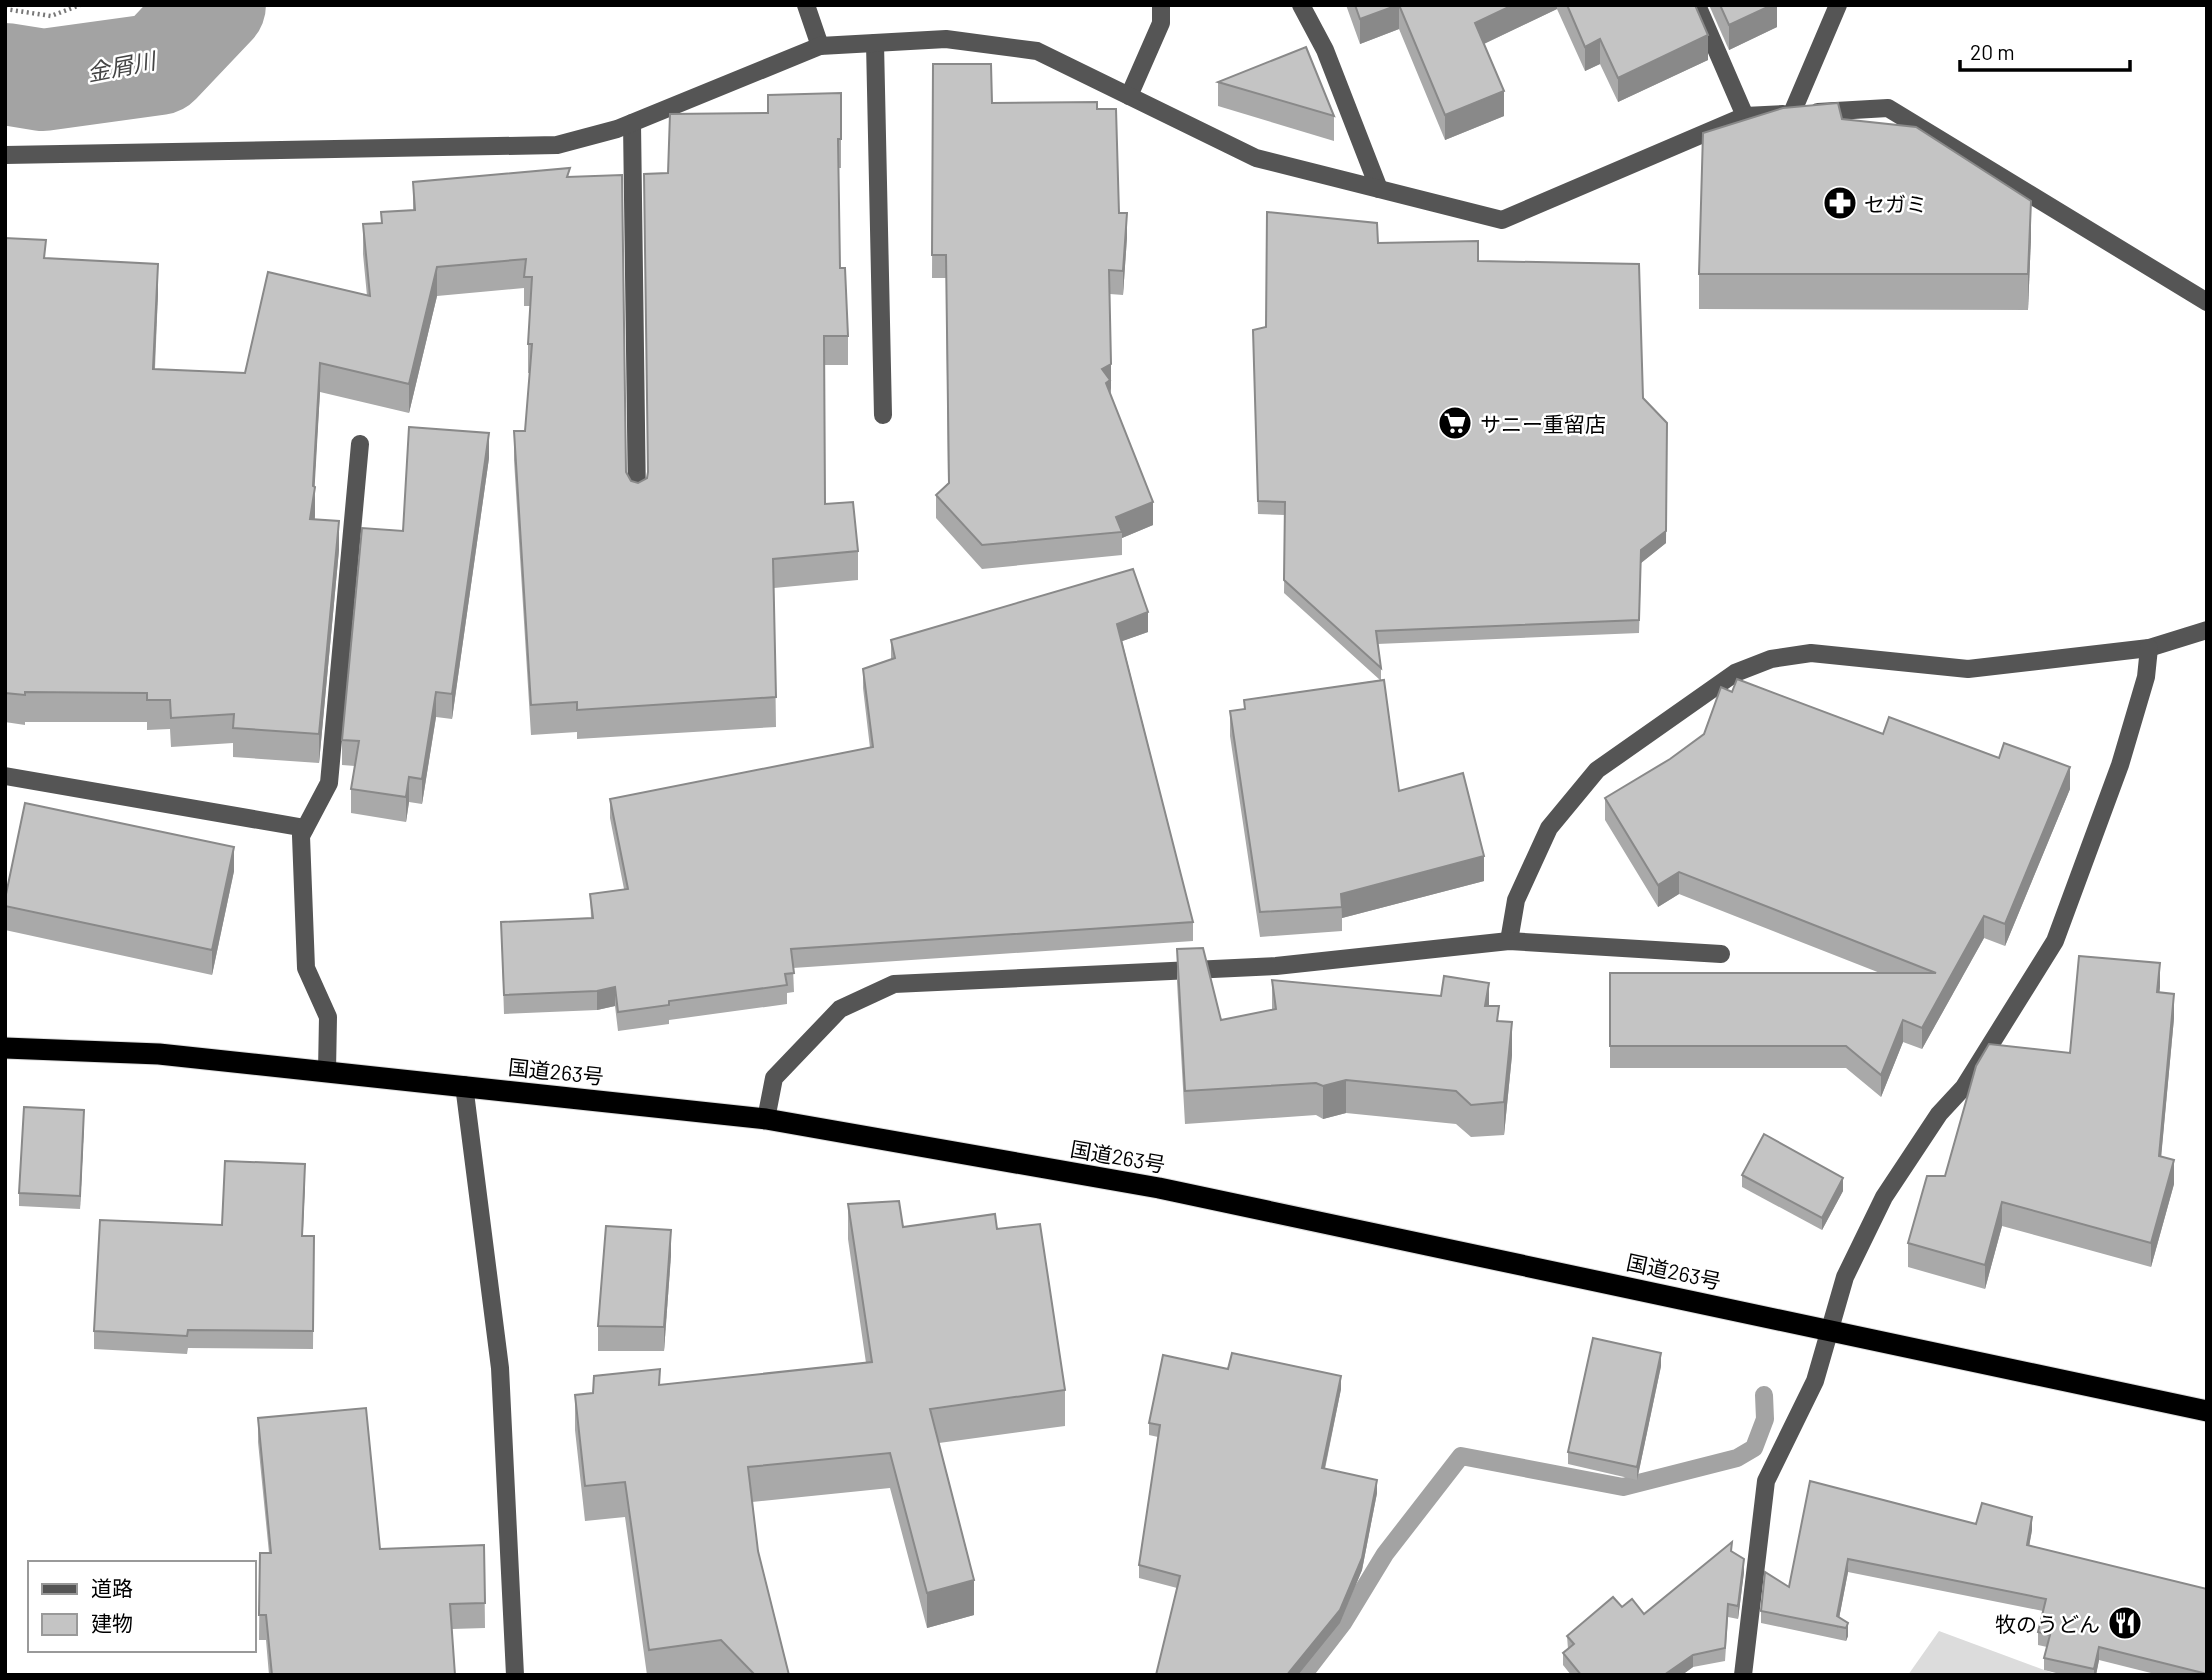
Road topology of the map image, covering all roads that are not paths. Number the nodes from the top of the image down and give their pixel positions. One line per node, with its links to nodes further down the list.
1 (806, 5): 7 (street)
2 (1161, 5): 8 (street)
3 (1301, 5): 13 (street)
4 (1697, 5): 10 (street)
5 (1838, 5): 9 (street)
6 (875, 43): 7 (street); 8 (street); 15 (street)
7 (820, 46): 11 (street)
8 (1129, 96): 13 (street)
9 (1792, 113): 10 (street); 14 (street)
10 (1745, 116): 13 (street)
11 (632, 123): 12 (street); 17 (street)
12 (5, 155)
13 (1379, 189)
14 (2207, 302)
15 (883, 415)
16 (360, 444): 21 (street)
17 (637, 501)
18 (2207, 630): 19 (street)
19 (2149, 648): 22 (street); 28 (street)
20 (5, 776): 21 (street)
21 (305, 828): 25 (street)
22 (1509, 941): 23 (street); 27 (street)
23 (1721, 954)
24 (5, 1048): 25 (highway, 国道263号)
25 (327, 1071): 26 (highway, 国道263号)
26 (464, 1085): 27 (highway, 国道263号); 30 (street)
27 (766, 1119): 28 (highway, 国道263号)
28 (1828, 1329): 29 (highway, 国道263号); 31 (street)
29 (2207, 1411)
30 (514, 1675)
31 (1743, 1675)

